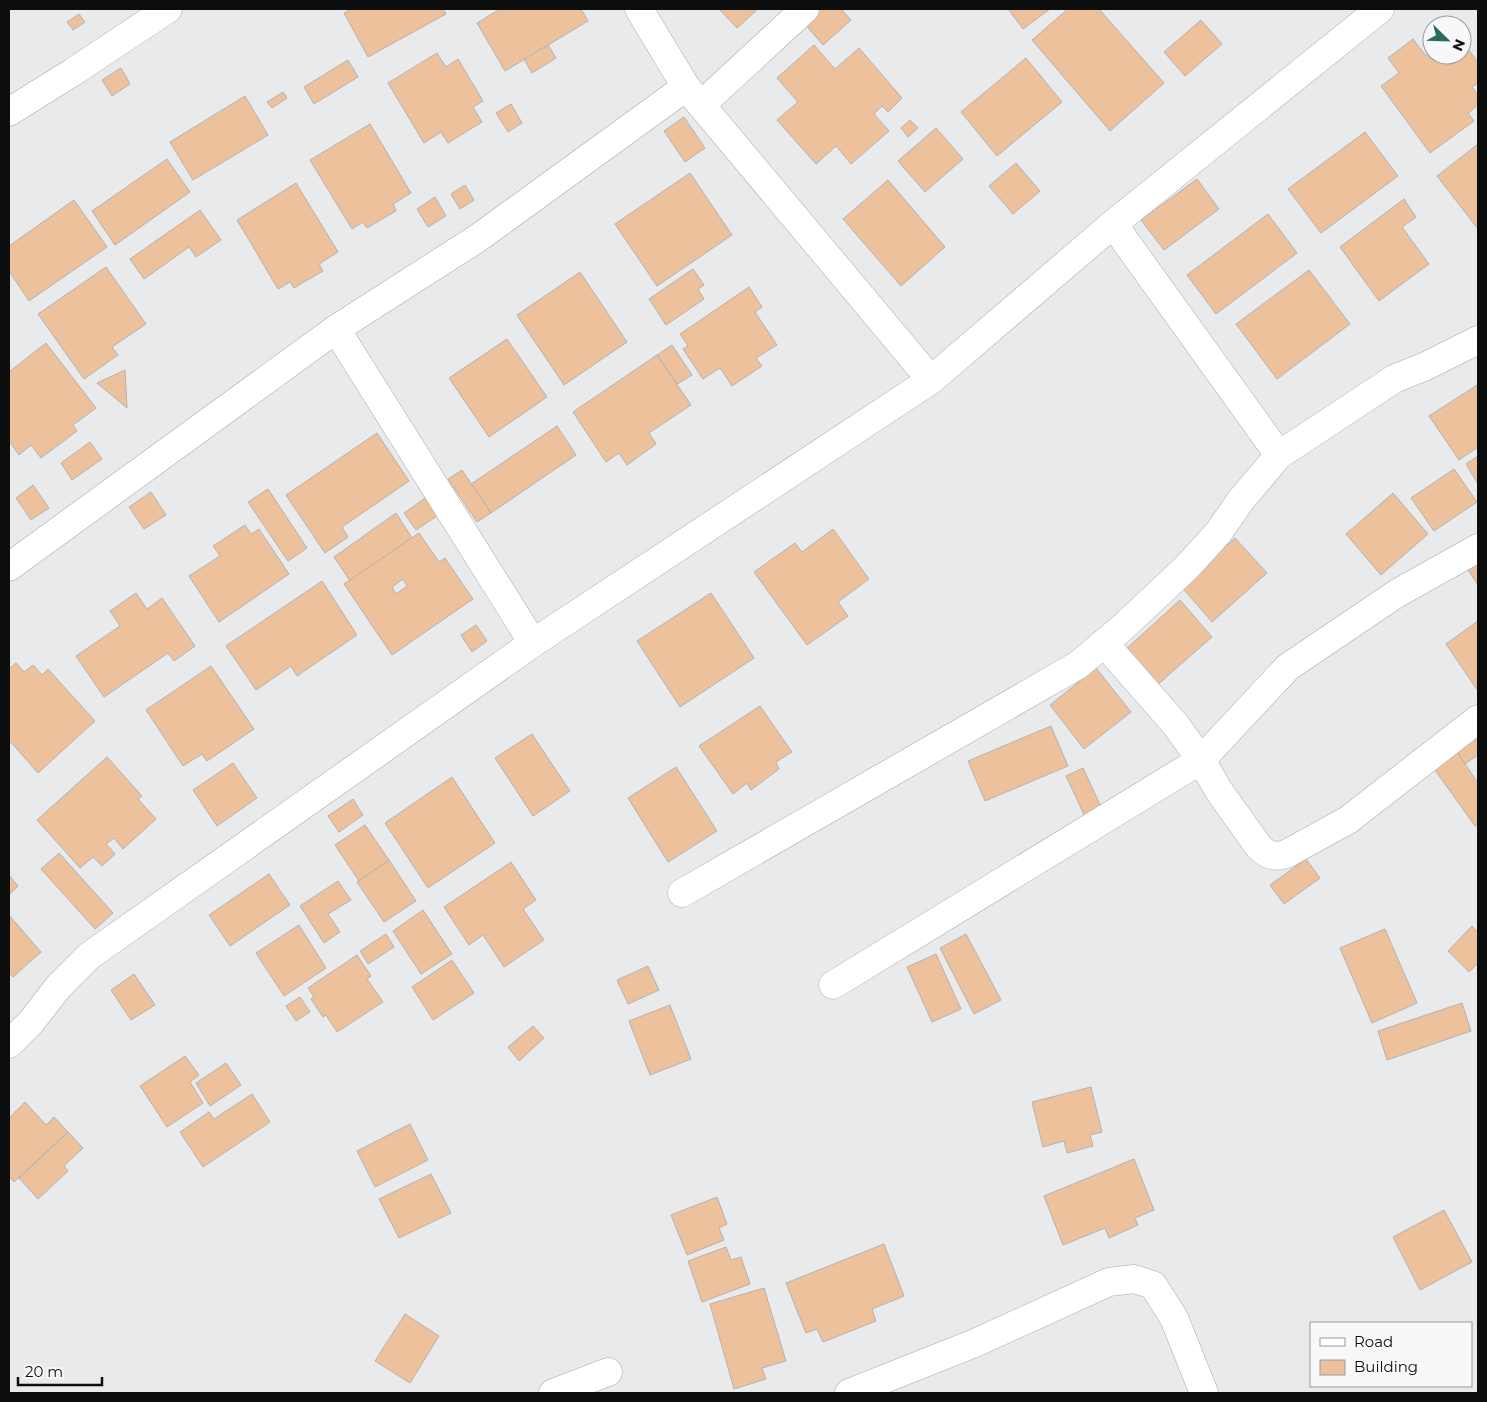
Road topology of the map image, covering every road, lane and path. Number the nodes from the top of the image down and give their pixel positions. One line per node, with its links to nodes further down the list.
1 (168, 9): 6 (street)
2 (639, 9): 5 (street)
3 (805, 9): 5 (street)
4 (1380, 9): 7 (street)
5 (694, 96): 8 (street); 10 (street)
6 (9, 112)
7 (1113, 224): 10 (street); 11 (street)
8 (336, 329): 13 (street); 14 (street)
9 (1478, 340): 11 (street)
10 (931, 380): 14 (street)
11 (1279, 455): 15 (street)
12 (1478, 548): 17 (street)
13 (9, 567)
14 (533, 643): 20 (street)
15 (1104, 643): 17 (street); 18 (street)
16 (1478, 719): 17 (street)
17 (1201, 760): 19 (street)
18 (682, 893)
19 (833, 985)
20 (9, 1044)
21 (608, 1372): 22 (street)
22 (553, 1393)
23 (849, 1393): 24 (street)
24 (1204, 1393)

